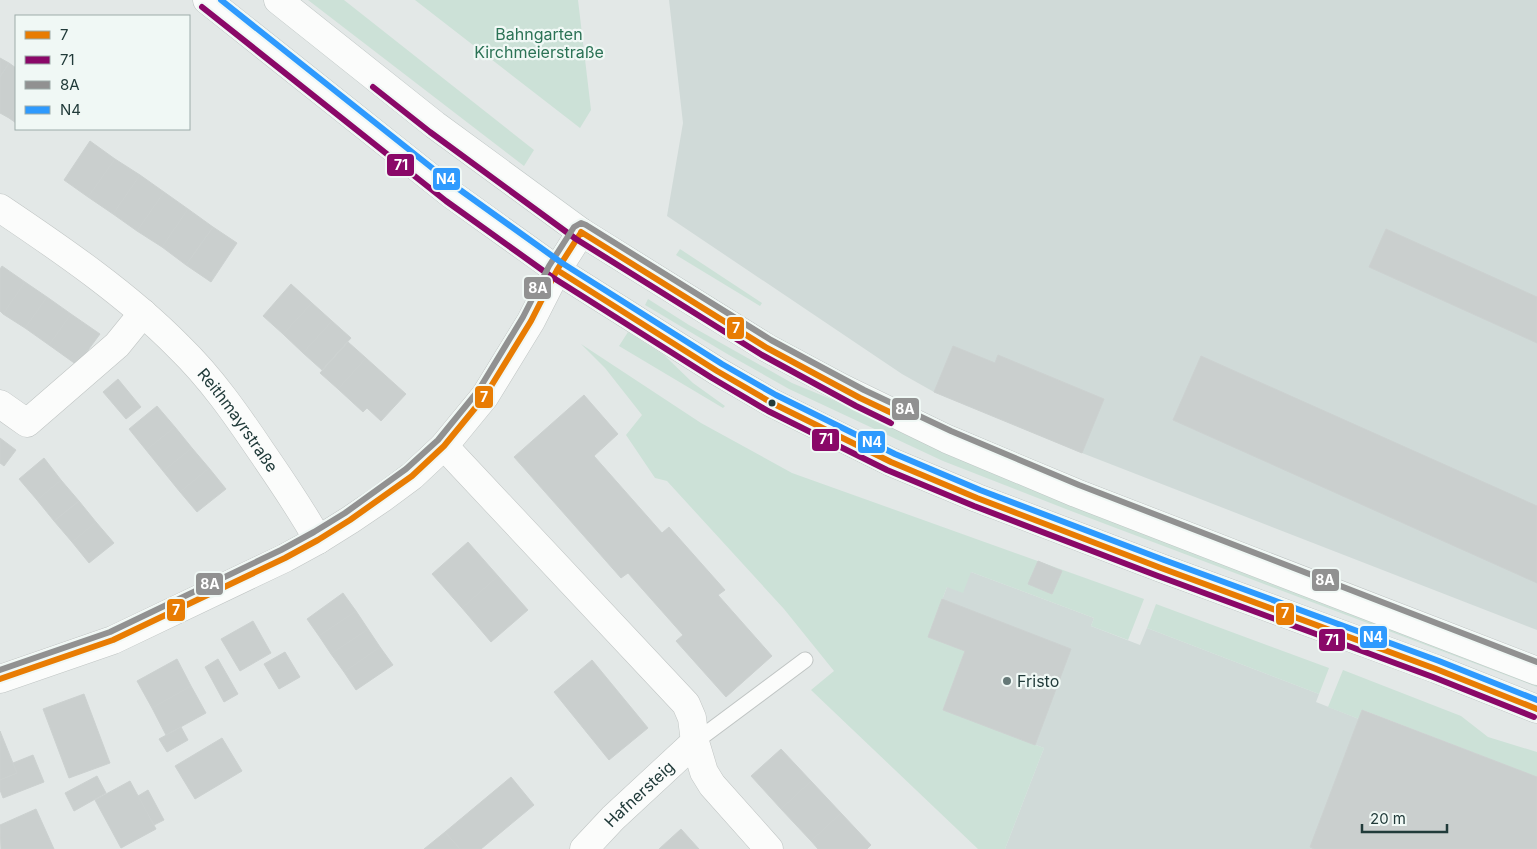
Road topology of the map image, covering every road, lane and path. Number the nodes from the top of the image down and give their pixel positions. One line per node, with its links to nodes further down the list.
1 (207, 0): 5 (main road)
2 (278, 0): 4 (main road)
3 (0, 208): 6 (main road, Reithmayrstraße)
4 (581, 232): 5 (main road); 11 (main road)
5 (557, 270): 8 (main road); 13 (main road)
6 (143, 313): 7 (main road); 9 (main road, Reithmayrstraße)
7 (0, 404)
8 (444, 446): 9 (main road); 14 (main road)
9 (318, 540): 12 (main road)
10 (805, 660): 14 (lane)
11 (1537, 671)
12 (0, 679)
13 (1537, 709)
14 (695, 742): 15 (main road, Hafnersteig); 16 (main road)
15 (584, 849)
16 (768, 849)

